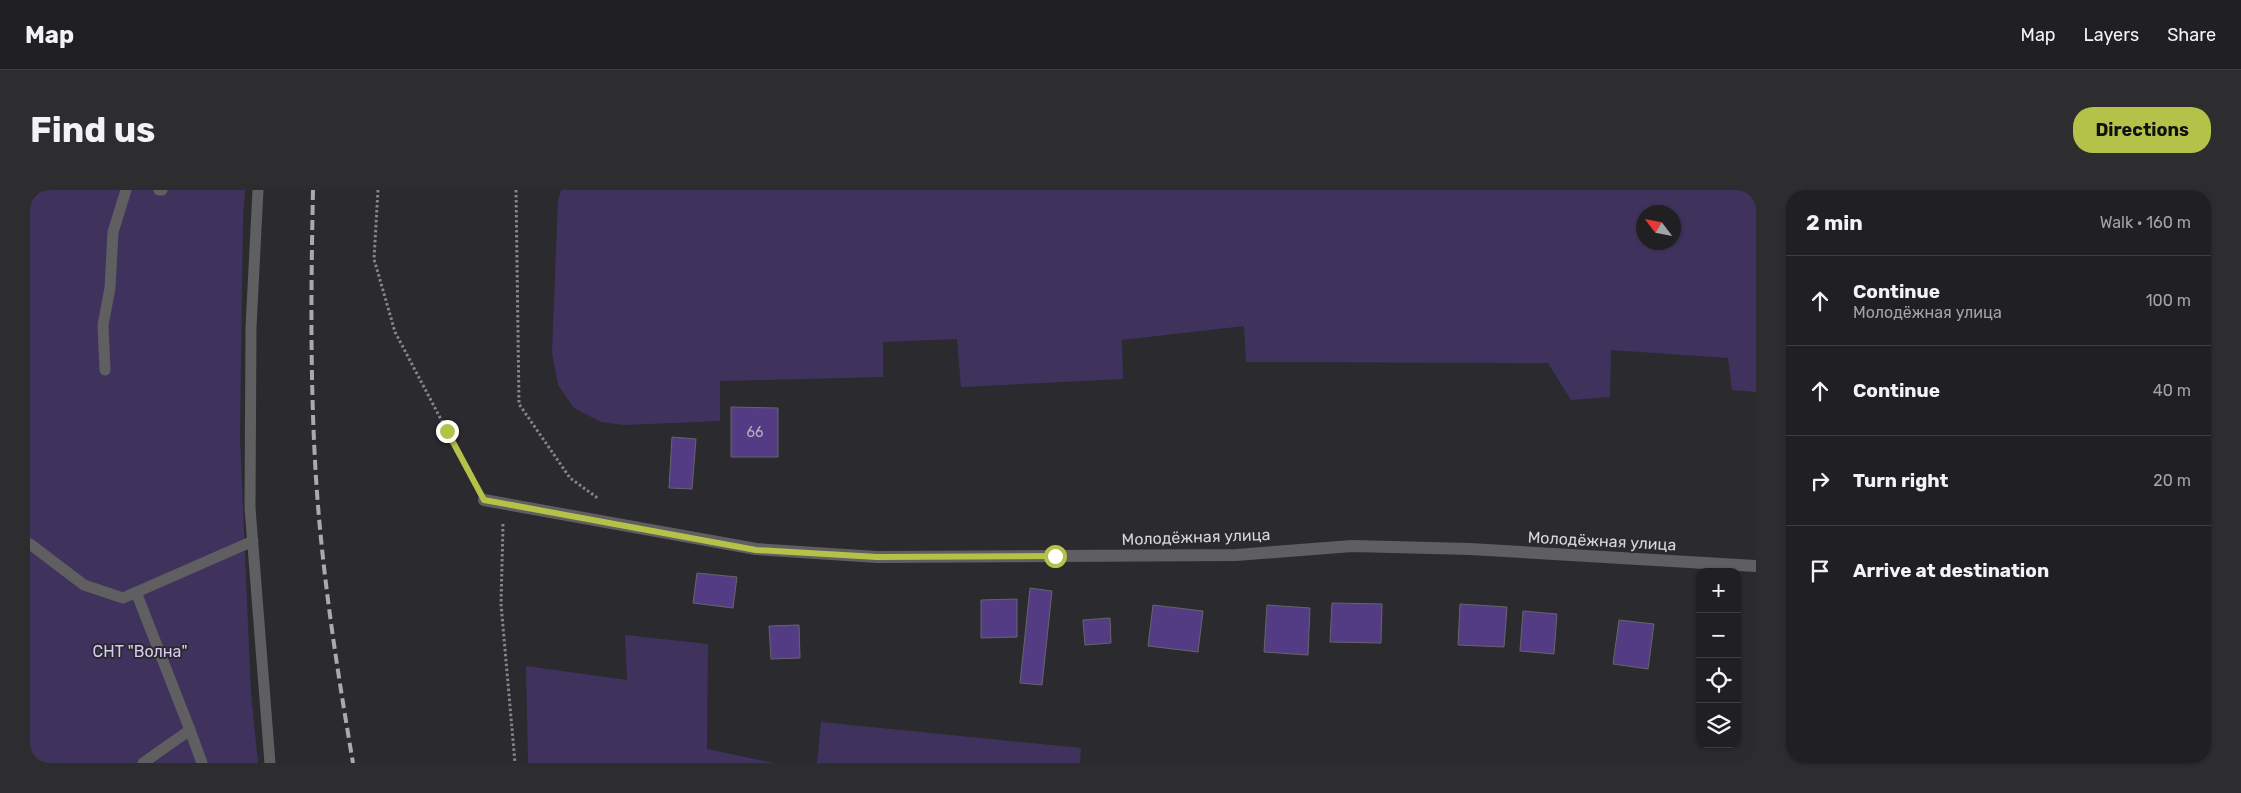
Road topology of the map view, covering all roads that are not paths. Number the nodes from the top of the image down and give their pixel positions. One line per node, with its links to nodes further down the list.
1 (126, 190): 3 (lane)
2 (258, 190): 5 (lane)
3 (105, 370)
4 (484, 500): 7 (street, Молодёжная улица)
5 (253, 541): 8 (lane); 12 (lane)
6 (30, 544): 8 (lane)
7 (1756, 566)
8 (136, 592): 9 (lane)
9 (190, 730): 10 (lane); 11 (lane)
10 (143, 763)
11 (202, 763)
12 (270, 763)

